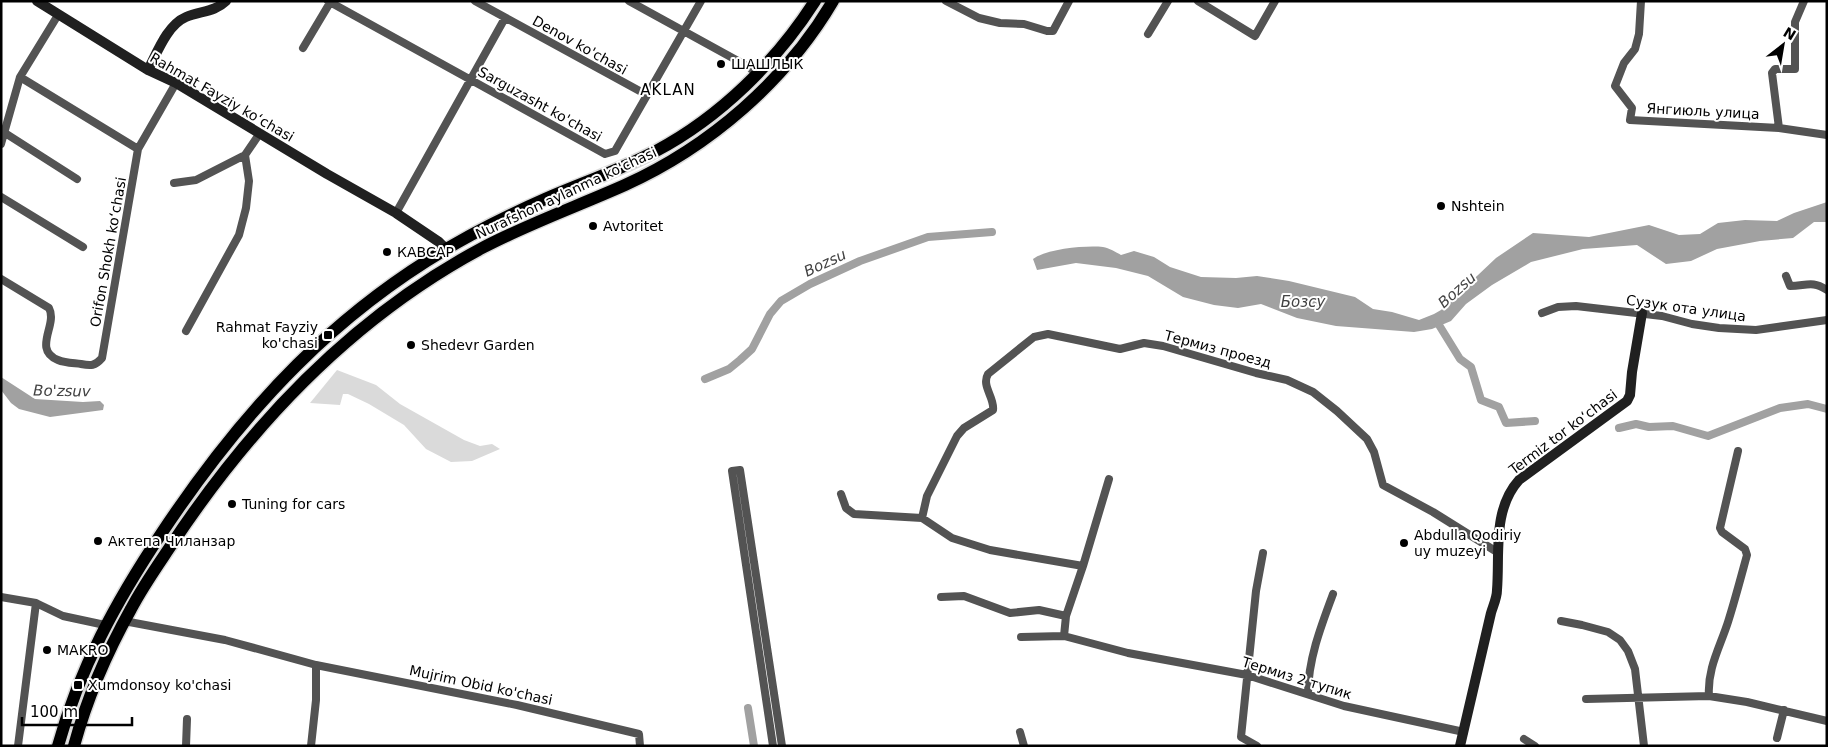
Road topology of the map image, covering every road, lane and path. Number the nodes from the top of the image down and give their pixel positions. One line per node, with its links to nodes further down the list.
1 (37, 1): 17 (street, Rahmat Fayziy koʻchasi)
2 (226, 1): 22 (street)
3 (476, 1): 18 (street, Denov ko'chasi)
4 (629, 1): 19 (street)
5 (701, 1): 19 (street, Sarguzasht ko'chasi)
6 (815, 1): 23 (main road, Nurafshon aylanma ko'chasi)
7 (833, 1): 29 (main road, Nurafshon aylanma ko'chasi)
8 (946, 1): 16 (street)
9 (1069, 1): 16 (street)
10 (1168, 1): 20 (street)
11 (1198, 1): 12 (street)
12 (1275, 1)
13 (1641, 1): 30 (street, Янгиюль улица)
14 (1804, 1): 30 (street)
15 (330, 2): 21 (street); 25 (street, Sarguzasht ko'chasi)
16 (960, 5)
17 (58, 15): 22 (street, Rahmat Fayziy koʻchasi); 24 (street)
18 (505, 18): 25 (street); 27 (street, Denov ko'chasi)
19 (684, 32): 23 (street); 27 (street, Sarguzasht ko'chasi)
20 (1148, 34)
21 (304, 48)
22 (148, 70): 26 (street, Rahmat Fayziy koʻchasi)
23 (756, 74): 28 (main road, Nurafshon aylanma ko'chasi)
24 (20, 77): 31 (street); 35 (street)
25 (470, 80): 27 (street, Sarguzasht ko'chasi); 42 (street)
26 (176, 83): 32 (street, Rahmat Fayziy koʻchasi); 35 (street)
27 (647, 96)
28 (724, 104): 29 (main road); 36 (main road, Nurafshon aylanma ko'chasi)
29 (733, 116): 38 (main road, Nurafshon aylanma ko'chasi)
30 (1779, 128): 33 (street, Янгиюль улица)
31 (5, 132): 34 (street); 39 (street)
32 (260, 133): 37 (street); 42 (street, Rahmat Fayziy koʻchasi)
33 (1827, 135)
34 (1, 144)
35 (138, 149): 46 (street, Orifon Shokh koʻchasi)
36 (656, 151): 38 (main road); 44 (main road, Nurafshon aylanma ko'chasi)
37 (245, 155): 40 (street); 51 (street)
38 (664, 164): 53 (main road, Nurafshon aylanma ko'chasi)
39 (77, 179)
40 (174, 183)
41 (1, 196): 43 (street)
42 (396, 213): 44 (street, Rahmat Fayziy koʻchasi)
43 (83, 247)
44 (446, 249): 52 (main road, Nurafshon aylanma ko'chasi)
45 (1786, 276): 47 (street)
46 (1, 280)
47 (1827, 290)
48 (1542, 313): 49 (street, Сузук ота улица)
49 (1642, 313): 50 (street, Сузук ота улица); 60 (street, Termiz tor koʻchasi)
50 (1827, 320)
51 (186, 331)
52 (311, 349): 53 (main road); 56 (main road, Nurafshon aylanma ko'chasi)
53 (323, 362): 57 (main road, Nurafshon aylanma ko'chasi)
54 (1738, 450): 77 (street)
55 (1109, 479): 62 (street)
56 (195, 484): 57 (main road); 70 (main road, Nurafshon aylanma ko'chasi)
57 (208, 492): 69 (main road, Nurafshon aylanma ko'chasi)
58 (842, 494): 59 (street)
59 (922, 518): 60 (street, Термиз проезд); 62 (street)
60 (1498, 552): 85 (street, Termiz tor koʻchasi)
61 (1263, 553): 74 (street)
62 (1083, 566): 67 (street)
63 (1333, 594): 75 (street)
64 (1, 597): 66 (street)
65 (941, 597): 67 (street)
66 (36, 603): 70 (street); 90 (street)
67 (1066, 616): 71 (street)
68 (1561, 621): 76 (street)
69 (124, 622): 73 (street, Mujrim Obid ko'chasi); 83 (main road, Nurafshon aylanma ko'chasi)
70 (105, 625): 80 (main road, Nurafshon aylanma ko'chasi)
71 (1064, 636): 72 (street, Термиз 2 тупик); 74 (street, Термиз 2 тупик)
72 (1021, 637)
73 (316, 665): 94 (street); 95 (street, Mujrim Obid ko'chasi)
74 (1248, 675): 75 (street, Термиз 2 тупик); 86 (street)
75 (1308, 694): 85 (street, Термиз 2 тупик)
76 (1638, 696): 77 (street); 78 (street); 103 (street)
77 (1708, 696): 79 (street)
78 (1586, 699)
79 (1784, 710): 82 (street); 87 (street)
80 (66, 719): 83 (main road); 91 (main road, Nurafshon aylanma ko'chasi)
81 (187, 720): 89 (street)
82 (1827, 722)
83 (81, 723): 92 (main road, Nurafshon aylanma ko'chasi)
84 (1020, 732): 98 (street)
85 (1464, 732): 101 (street, Termiz tor koʻchasi)
86 (1241, 737): 99 (street); 100 (street)
87 (1777, 738)
88 (1524, 739): 102 (street)
89 (187, 745): 93 (street)
90 (18, 746)
91 (58, 746)
92 (74, 746)
93 (192, 746)
94 (311, 746)
95 (640, 746)
96 (773, 746): 97 (street)
97 (782, 746)
98 (1024, 746)
99 (1239, 746)
100 (1258, 746)
101 (1460, 746)
102 (1535, 746)
103 (1644, 746)

